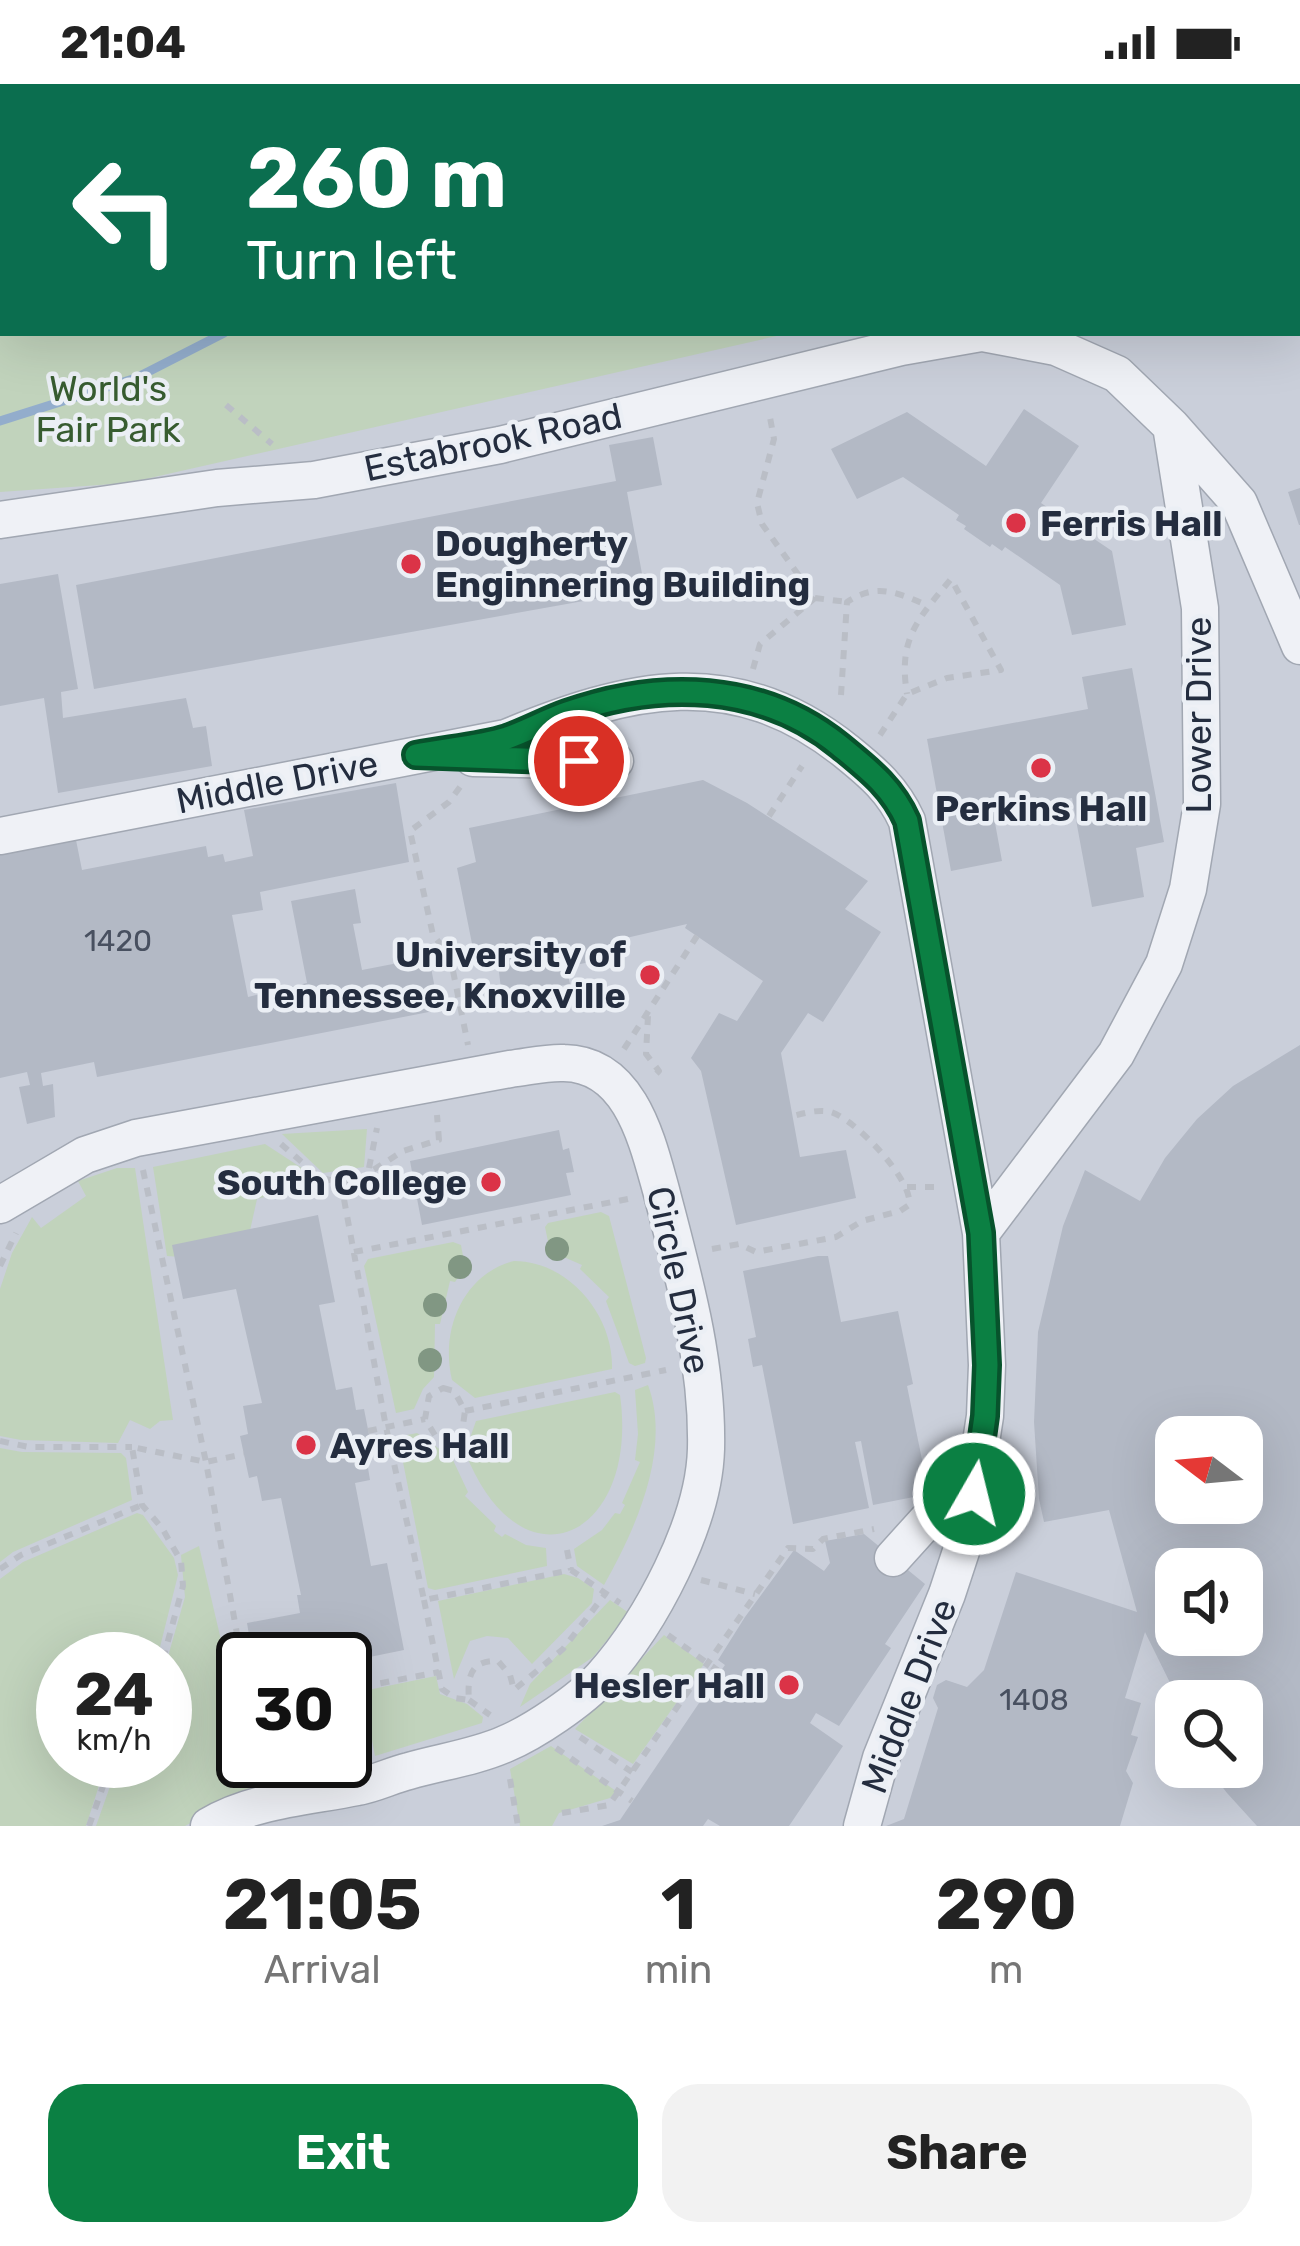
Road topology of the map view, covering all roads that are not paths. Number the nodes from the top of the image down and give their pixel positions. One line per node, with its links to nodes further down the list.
1 (965, 336): 4 (street, Estabrook Road)
2 (998, 336): 3 (street, Estabrook Road)
3 (1171, 426): 5 (street, Estabrook Road); 10 (street, Lower Drive)
4 (0, 520)
5 (1300, 646)
6 (416, 755): 7 (street); 8 (street, Middle Drive); 10 (street, Middle Drive)
7 (615, 761)
8 (0, 836)
9 (0, 1205): 13 (street, Circle Drive)
10 (981, 1233): 11 (street, Middle Drive)
11 (968, 1533): 12 (street); 14 (street, Middle Drive)
12 (886, 1542)
13 (209, 1826)
14 (862, 1826)

